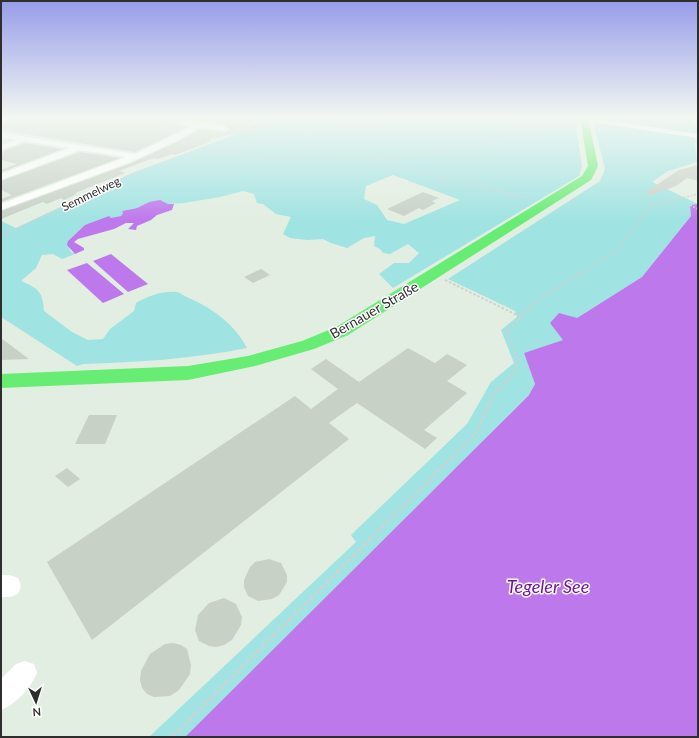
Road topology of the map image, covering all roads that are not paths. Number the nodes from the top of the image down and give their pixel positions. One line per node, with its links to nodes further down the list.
1 (69, 151): 6 (street)
2 (103, 151): 5 (street)
3 (146, 151): 5 (street)
4 (589, 151): 8 (main road, Bernauer Straße)
5 (135, 156): 7 (street)
6 (1, 177)
7 (1, 207)
8 (1, 381)
9 (25, 673): 10 (street)
10 (1, 697)

